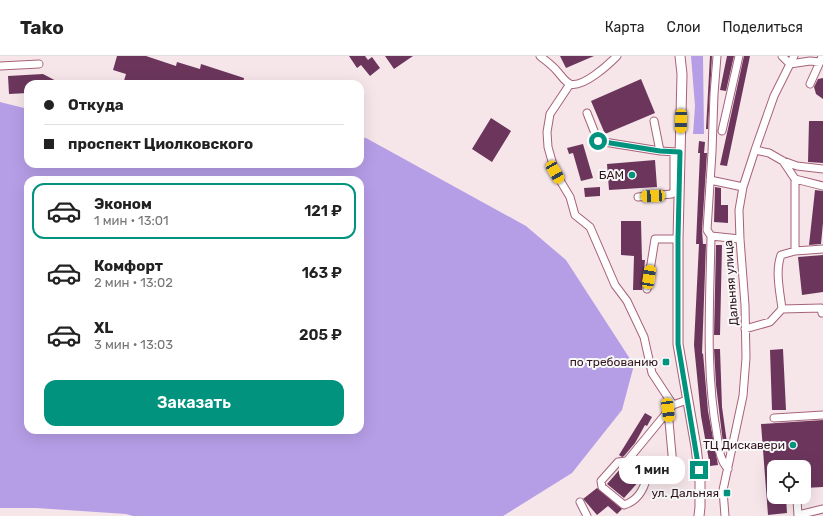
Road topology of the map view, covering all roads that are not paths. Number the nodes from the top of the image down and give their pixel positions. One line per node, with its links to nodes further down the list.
1 (540, 56): 12 (street)
2 (617, 56): 12 (street)
3 (680, 56): 19 (main road)
4 (717, 56): 23 (street)
5 (739, 56): 16 (street)
6 (782, 56): 10 (street)
7 (794, 56): 10 (street, Дальняя улица)
8 (821, 59): 10 (street); 13 (street)
9 (39, 64): 11 (street)
10 (790, 64): 17 (street, Дальняя улица)
11 (0, 66)
12 (570, 84): 37 (street)
13 (810, 84)
14 (587, 113): 18 (street)
15 (654, 121): 18 (street)
16 (722, 131)
17 (755, 150): 20 (street); 25 (street, Дальняя улица)
18 (660, 151): 19 (street)
19 (677, 152): 26 (street); 29 (main road)
20 (783, 161): 21 (street); 22 (street)
21 (823, 169)
22 (795, 179): 24 (street); 31 (street)
23 (710, 180): 25 (street); 27 (street)
24 (823, 186)
25 (743, 187): 28 (street, Дальняя улица)
26 (638, 197)
27 (711, 236): 28 (street); 41 (street)
28 (740, 238): 35 (street, Дальняя улица)
29 (678, 239): 32 (street); 36 (main road)
30 (823, 248): 31 (street)
31 (796, 251): 33 (street)
32 (647, 289)
33 (782, 309): 34 (street); 35 (street)
34 (823, 313)
35 (745, 329): 41 (street, Дальняя улица)
36 (687, 400): 37 (street); 47 (main road)
37 (671, 408): 40 (street); 42 (street)
38 (823, 415): 39 (street)
39 (774, 418)
40 (627, 461): 40 (street)
41 (728, 468): 48 (street, Дальняя улица)
42 (674, 477)
43 (580, 502): 46 (street)
44 (798, 504): 49 (street)
45 (823, 509): 49 (street)
46 (587, 516)
47 (699, 516)
48 (725, 516)
49 (798, 516)

